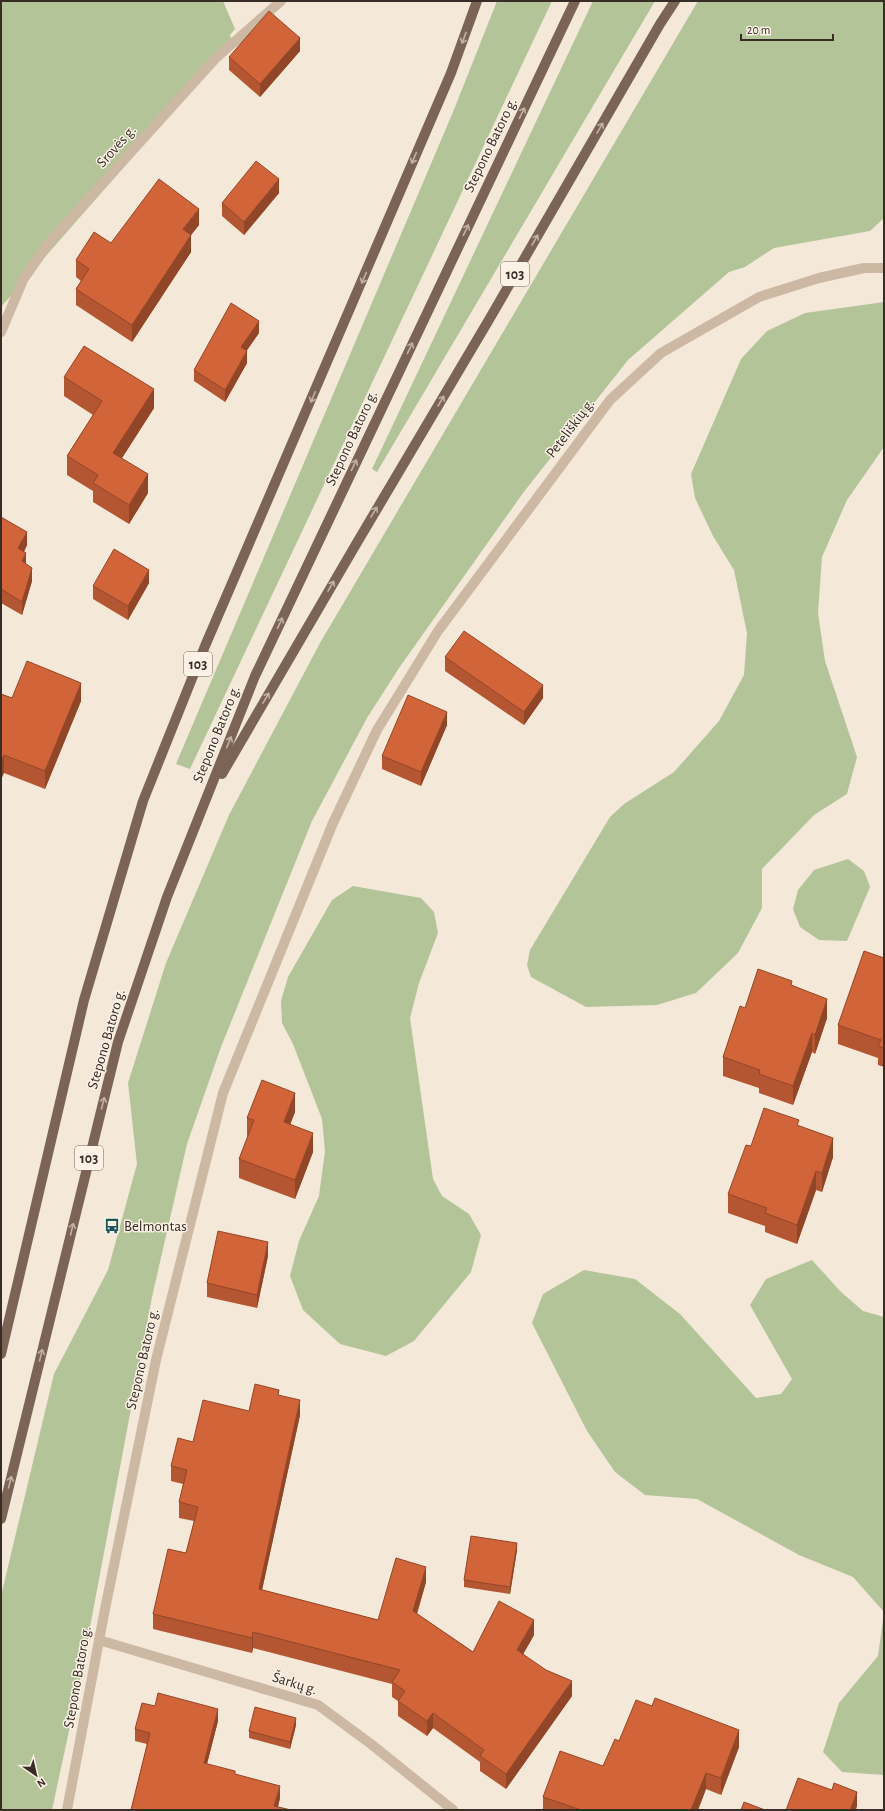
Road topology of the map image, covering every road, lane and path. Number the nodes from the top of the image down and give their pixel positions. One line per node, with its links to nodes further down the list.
1 (281, 1): 6 (street, Srovės g.)
2 (477, 1): 9 (main road, Stepono Batoro g. / 103, one-way to 9)
3 (575, 1): 8 (main road, Stepono Batoro g., one-way to 3)
4 (675, 1): 8 (main road, 103, one-way to 4)
5 (884, 268): 7 (street, Peteliškių g.)
6 (1, 332)
7 (377, 730): 11 (street, Stepono Batoro g.)
8 (204, 805): 10 (main road, Stepono Batoro g. / 103, one-way to 8)
9 (1, 1354)
10 (1, 1519)
11 (99, 1640): 12 (street, Stepono Batoro g.); 13 (street, Šarkų g.)
12 (67, 1810)
13 (453, 1810)

